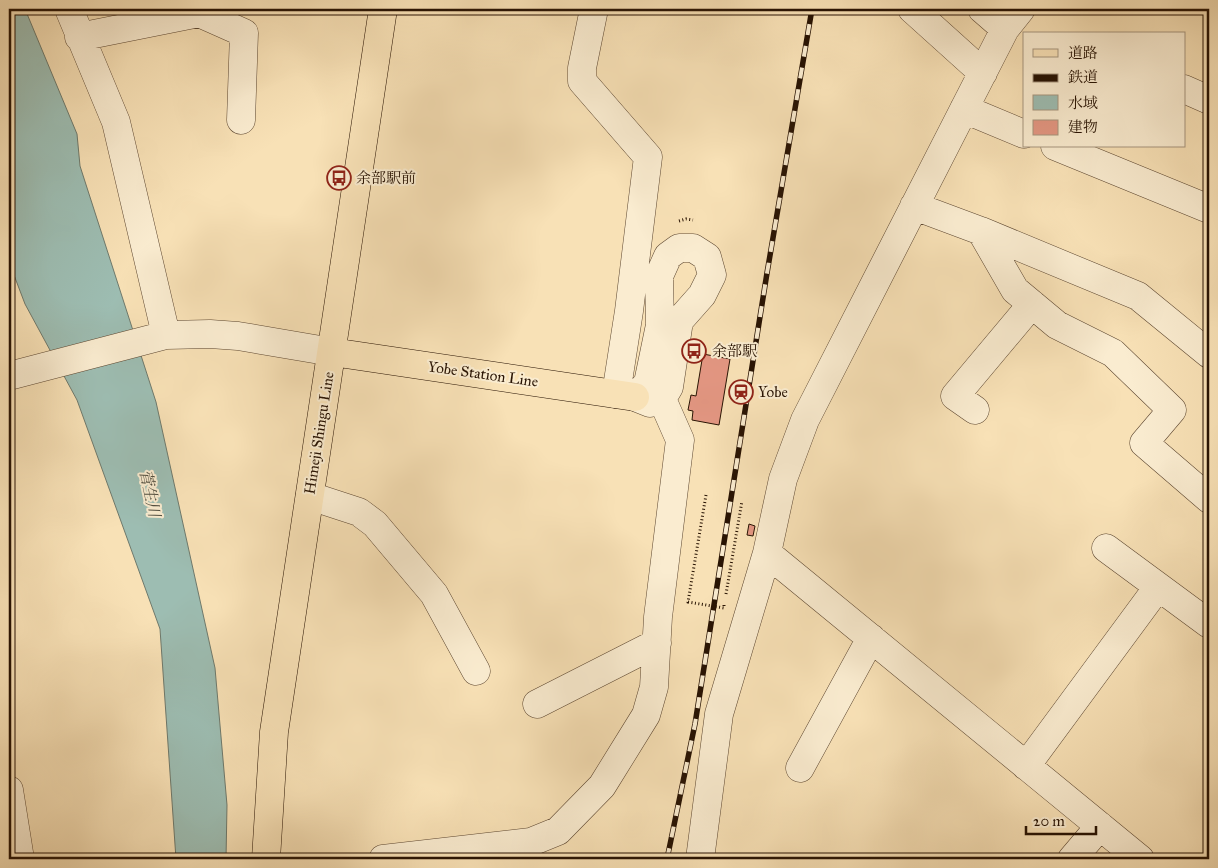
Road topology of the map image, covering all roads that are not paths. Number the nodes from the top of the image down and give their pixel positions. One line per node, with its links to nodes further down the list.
1 (69, 9): 7 (street)
2 (383, 9): 20 (main road, Himeji Shingu Line)
3 (594, 9): 23 (street)
4 (912, 9): 8 (street)
5 (982, 9): 6 (street)
6 (1013, 19): 8 (street)
7 (79, 37): 12 (street); 19 (street)
8 (983, 72): 11 (street)
9 (1186, 90): 10 (street)
10 (1209, 100)
11 (964, 109): 13 (street); 15 (street)
12 (241, 120)
13 (1023, 134)
14 (1060, 148): 16 (street)
15 (914, 206): 17 (street); 29 (street)
16 (1209, 209)
17 (980, 231): 18 (street); 21 (street)
18 (1032, 304): 25 (street); 27 (street)
19 (159, 337): 20 (street); 22 (street)
20 (332, 352): 23 (main road, Yobe Station Line); 26 (main road, Himeji Shingu Line)
21 (1209, 354)
22 (9, 376)
23 (625, 395): 24 (street); 24 (street)
24 (662, 399): 33 (street)
25 (975, 410)
26 (310, 496): 34 (street); 42 (main road, Himeji Shingu Line)
27 (1209, 500)
28 (1106, 548): 30 (street)
29 (768, 553): 32 (street); 44 (street)
30 (1158, 587): 31 (street); 36 (street)
31 (1209, 624)
32 (872, 638): 36 (street); 37 (street)
33 (657, 643): 35 (street); 40 (street)
34 (476, 670)
35 (537, 704)
36 (1026, 766): 39 (street)
37 (800, 768)
38 (9, 790): 41 (street)
39 (1100, 826): 45 (street); 46 (street)
40 (514, 852): 43 (street)
41 (20, 859)
42 (266, 859)
43 (383, 859)
44 (700, 859)
45 (1072, 859)
46 (1140, 859)

